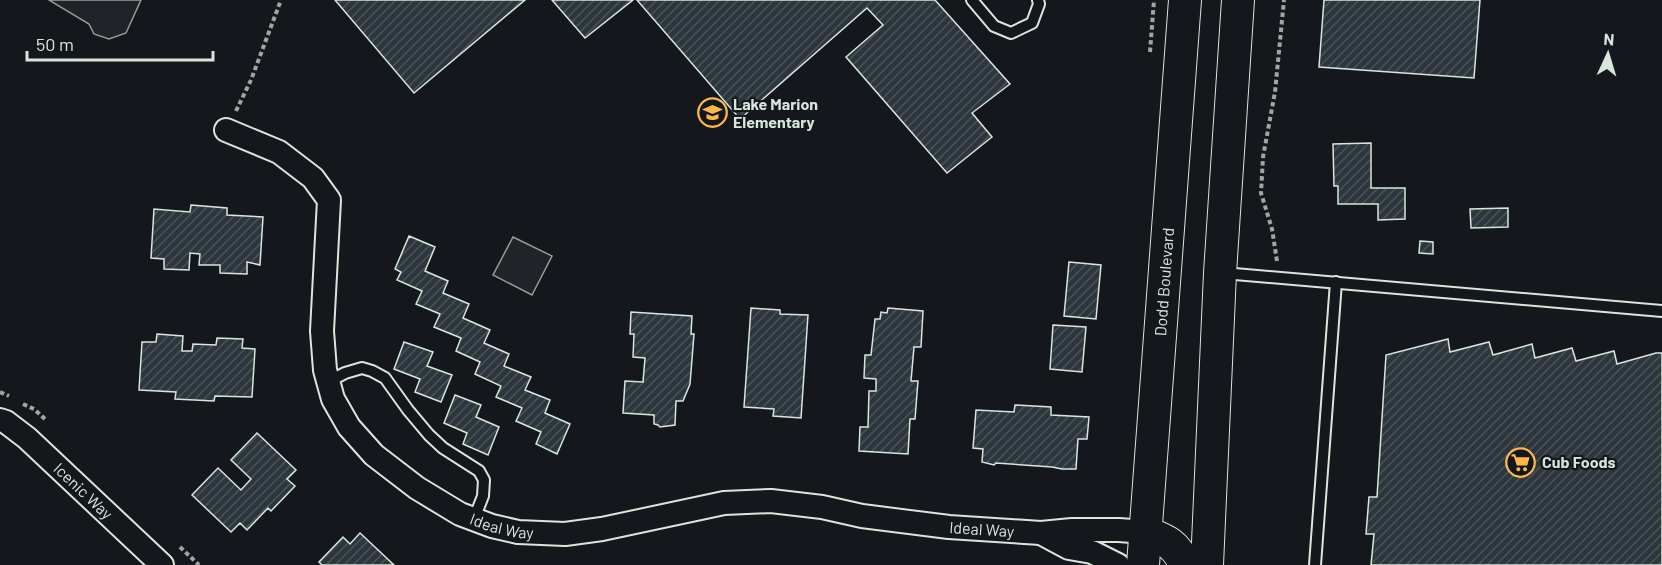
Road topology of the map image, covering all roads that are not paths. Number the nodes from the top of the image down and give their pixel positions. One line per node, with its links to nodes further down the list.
1 (972, 0): 2 (lane)
2 (1038, 0)
3 (1185, 0): 12 (main road, Dodd Boulevard)
4 (1238, 0): 6 (main road)
5 (226, 130): 9 (street, Ideal Way)
6 (1220, 273): 7 (lane); 18 (main road)
7 (1336, 282): 8 (lane); 19 (lane)
8 (1662, 311)
9 (328, 382): 11 (street, Ideal Way); 11 (lane)
10 (0, 420): 14 (street, Icenic Way)
11 (474, 519): 13 (street, Ideal Way)
12 (1145, 532): 13 (street, Ideal Way); 16 (main road, Dodd Boulevard); 17 (main road)
13 (1041, 533): 15 (street, Ideal Way)
14 (162, 565)
15 (1118, 565)
16 (1143, 565)
17 (1185, 565)
18 (1207, 565)
19 (1315, 565)

